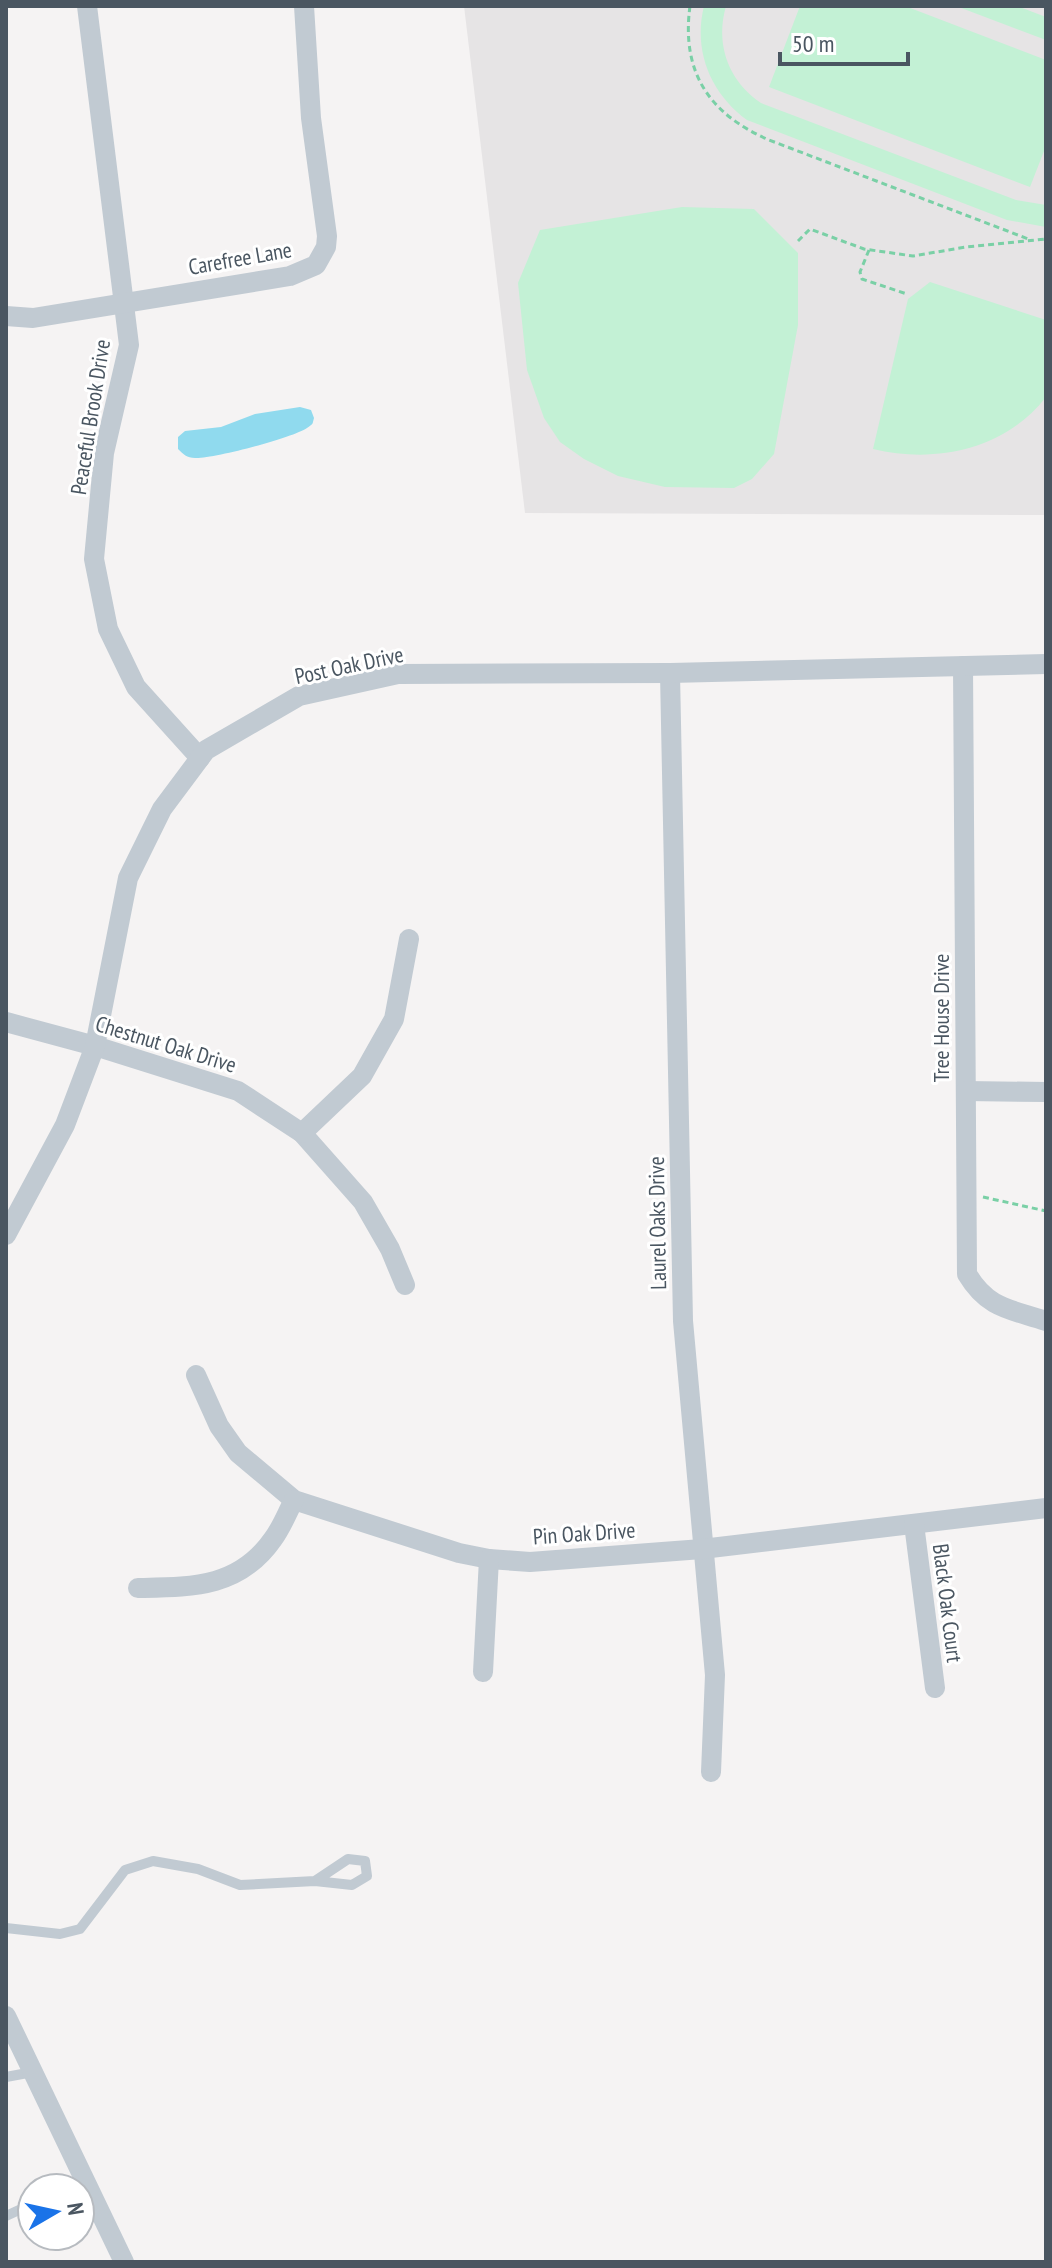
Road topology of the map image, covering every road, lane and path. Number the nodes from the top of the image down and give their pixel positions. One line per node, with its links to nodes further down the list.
1 (87, 6): 9 (street, Peaceful Brook Drive)
2 (304, 6): 9 (street, Carefree Lane)
3 (690, 6): 5 (path)
4 (1046, 239): 5 (path)
5 (1031, 240): 7 (path)
6 (798, 241): 7 (path)
7 (869, 250): 8 (path)
8 (907, 294)
9 (124, 301): 10 (street, Carefree Lane); 14 (street, Peaceful Brook Drive)
10 (6, 316)
11 (1046, 664): 12 (street, Post Oak Drive)
12 (963, 666): 13 (street, Post Oak Drive); 18 (street, Tree House Drive)
13 (670, 673): 14 (street, Post Oak Drive); 30 (street, Laurel Oaks Drive)
14 (200, 758): 17 (street, Post Oak Drive)
15 (409, 939): 20 (street)
16 (6, 1022): 17 (street, Chestnut Oak Drive)
17 (95, 1046): 20 (street, Chestnut Oak Drive); 23 (street, Post Oak Drive)
18 (966, 1091): 19 (street); 25 (street, Tree House Drive)
19 (1046, 1092)
20 (302, 1133): 24 (street, Chestnut Oak Drive)
21 (980, 1197): 22 (path)
22 (1046, 1211)
23 (6, 1235)
24 (405, 1285)
25 (1046, 1321)
26 (196, 1375): 27 (street, Pin Oak Drive)
27 (294, 1500): 31 (street, Pin Oak Drive); 32 (street)
28 (1046, 1508): 29 (street, Pin Oak Drive)
29 (914, 1524): 30 (street, Pin Oak Drive); 34 (street, Black Oak Court)
30 (702, 1549): 31 (street, Pin Oak Drive); 35 (street, Laurel Oaks Drive)
31 (489, 1559): 33 (street)
32 (138, 1588)
33 (483, 1672)
34 (935, 1688)
35 (711, 1772)
36 (315, 1881): 36 (lane); 37 (lane)
37 (6, 1928)
38 (6, 2016): 39 (street)
39 (33, 2072): 40 (lane); 41 (street)
40 (6, 2077)
41 (71, 2172)
42 (96, 2216): 43 (street)
43 (124, 2262)

